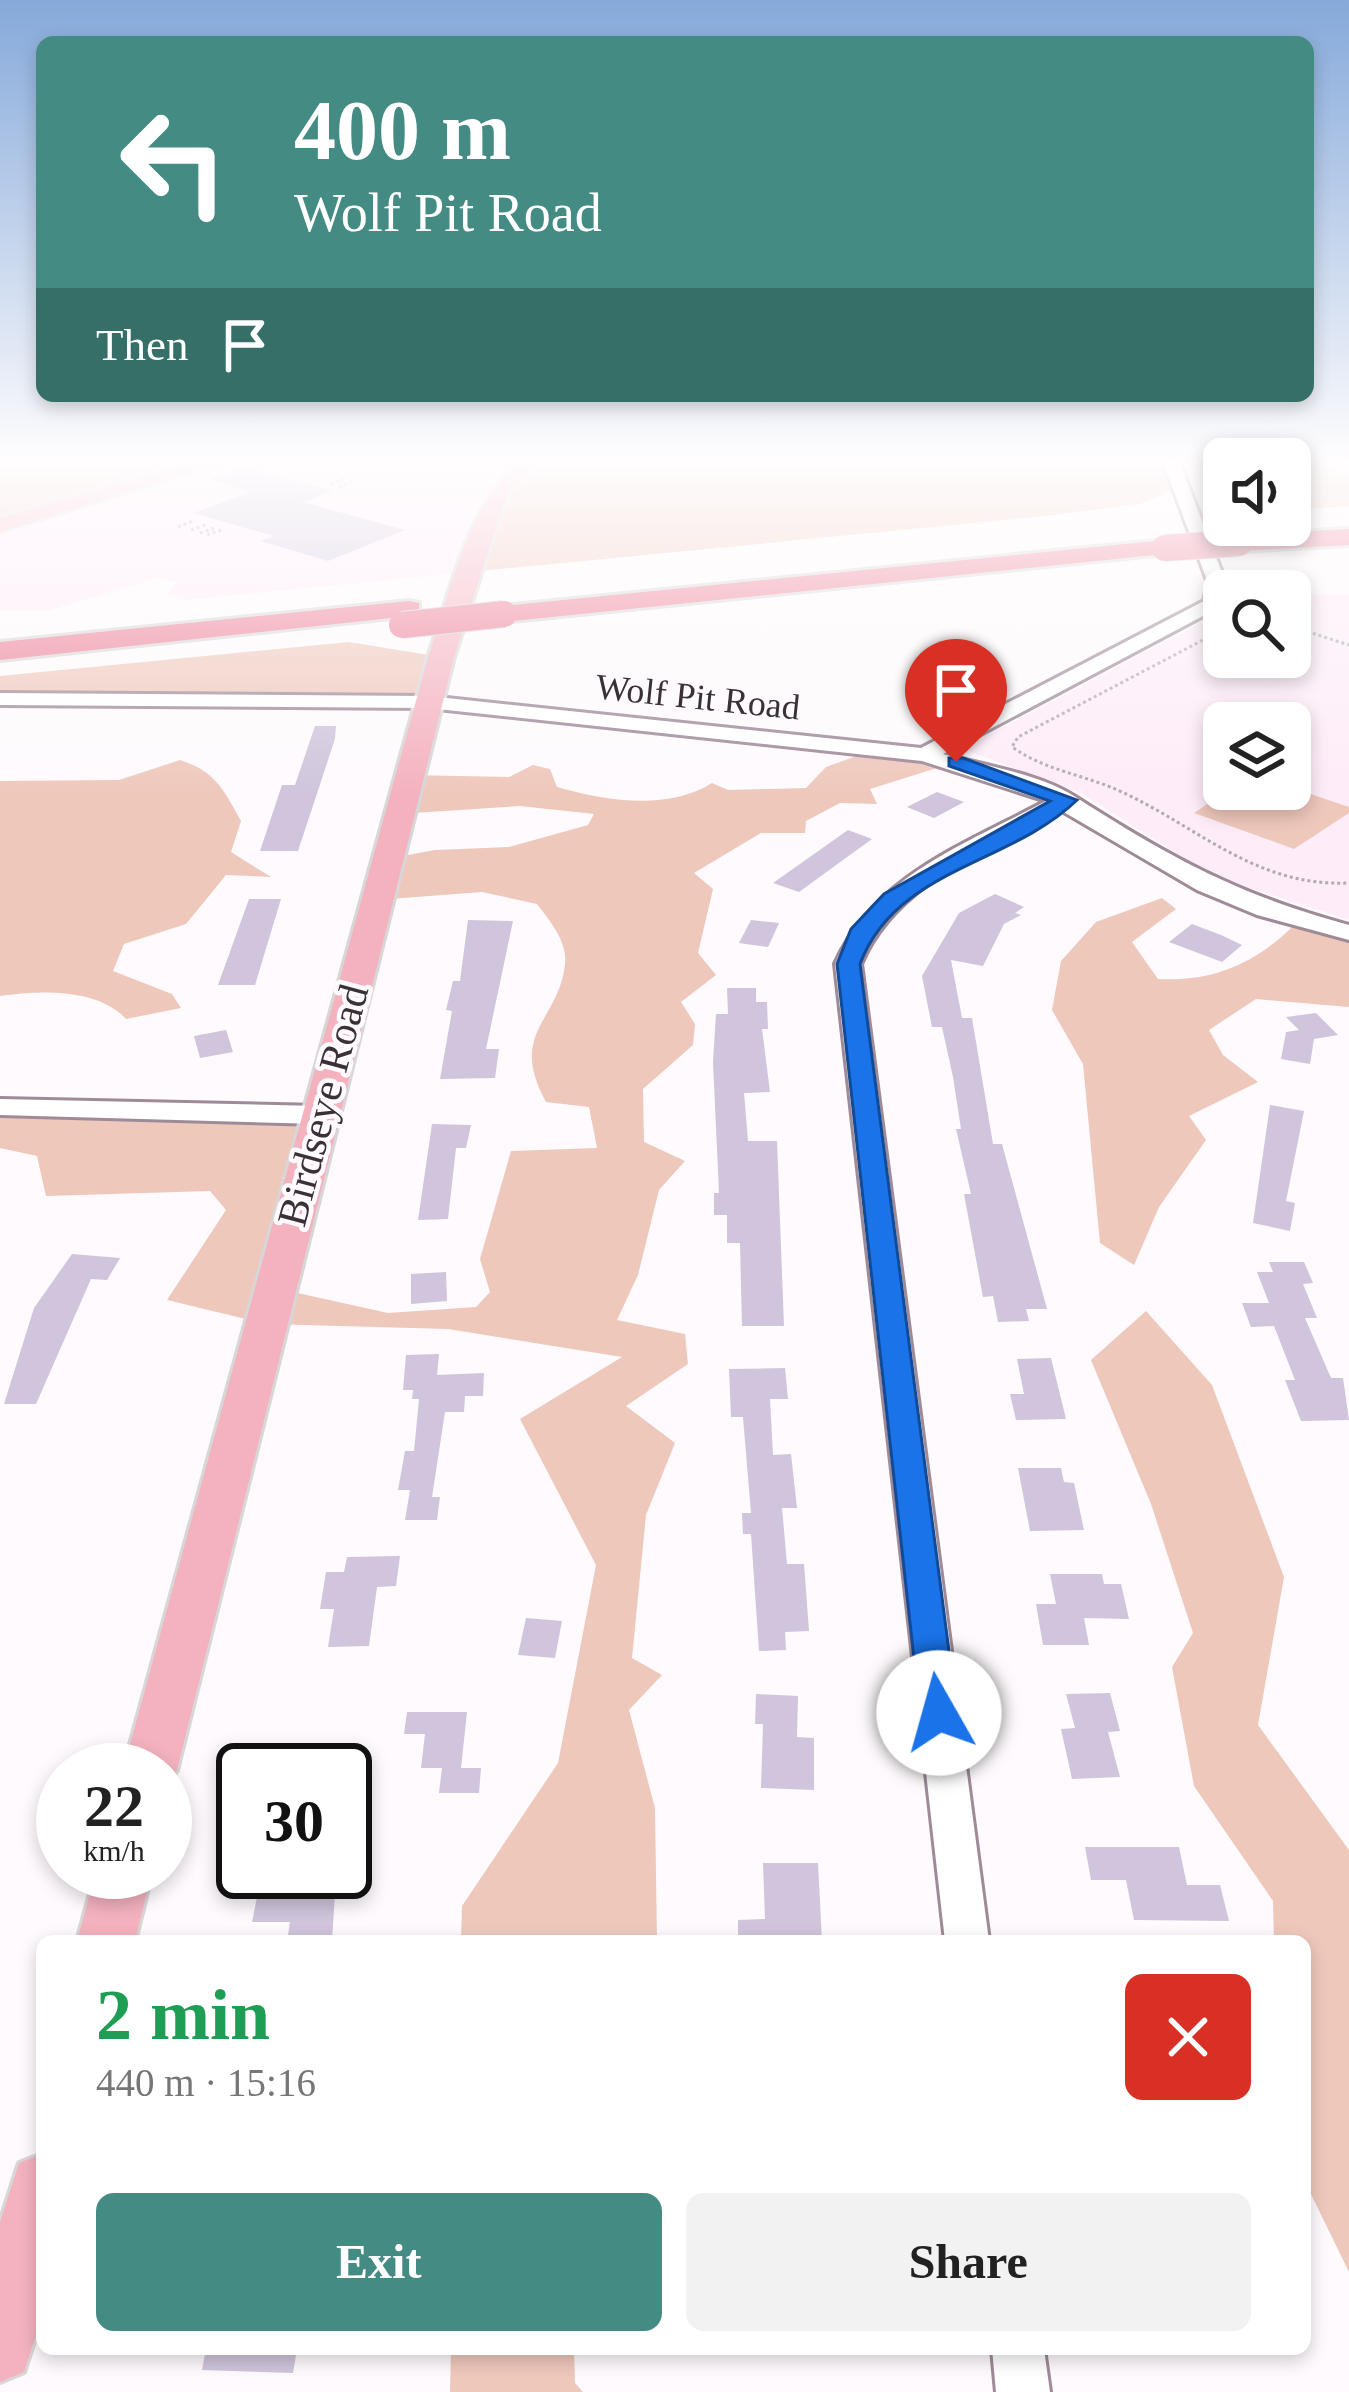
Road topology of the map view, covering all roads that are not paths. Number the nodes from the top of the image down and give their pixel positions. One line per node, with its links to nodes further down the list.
1 (471, 571): 8 (main road, Birdseye Road)
2 (858, 571): 4 (highway, bridge)
3 (1211, 571): 9 (street)
4 (405, 617): 5 (highway); 6 (highway)
5 (0, 651)
6 (0, 667)
7 (0, 698): 8 (street, Wolf Pit Road)
8 (428, 702): 9 (street, Wolf Pit Road); 13 (main road, Birdseye Road)
9 (924, 755): 10 (street, Wolf Pit Road)
10 (1066, 800): 11 (street, Wolf Pit Road); 17 (street)
11 (1349, 933)
12 (0, 1107): 13 (street)
13 (319, 1115): 14 (main road, Birdseye Road)
14 (157, 1743)
15 (117, 1899): 16 (main road)
16 (108, 1935)
17 (966, 1935)
18 (36, 2209): 19 (main road)
19 (0, 2348)
20 (1019, 2355): 21 (street)
21 (1023, 2392)

